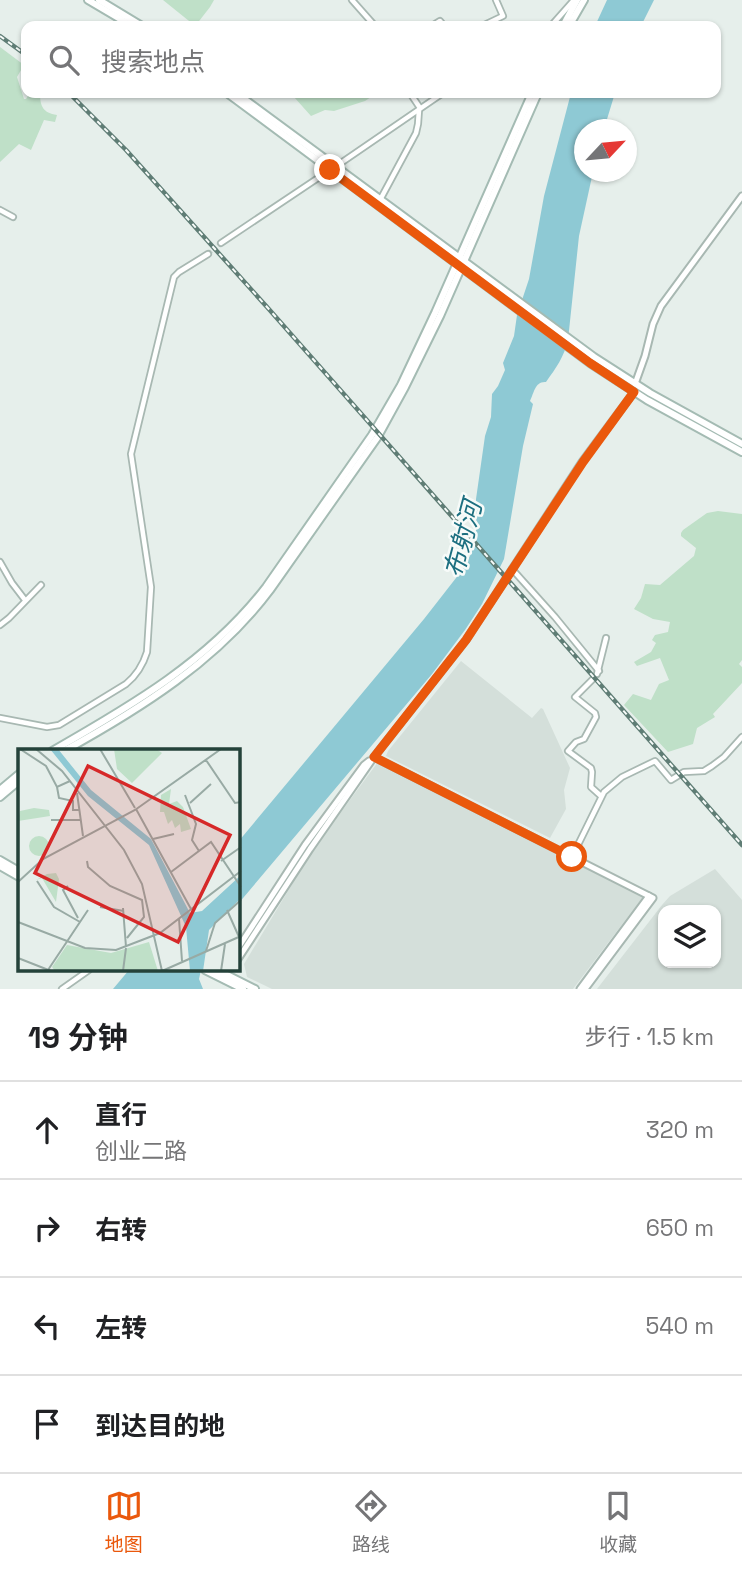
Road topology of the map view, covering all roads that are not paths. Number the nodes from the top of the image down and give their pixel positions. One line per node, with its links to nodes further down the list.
1 (88, 0): 7 (main road)
2 (99, 0): 8 (main road)
3 (352, 0): 9 (street)
4 (496, 0): 10 (street)
5 (576, 0): 11 (street); 12 (main road)
6 (584, 0): 13 (main road)
7 (124, 21)
8 (134, 21)
9 (371, 21)
10 (492, 21)
11 (556, 21)
12 (566, 21)
13 (572, 21)
14 (234, 98): 21 (main road)
15 (242, 98): 21 (main road)
16 (413, 98): 20 (street)
17 (436, 98): 20 (street)
18 (530, 98): 28 (main road)
19 (536, 98): 28 (main road)
20 (419, 109): 21 (street); 23 (street)
21 (332, 168): 23 (main road); 26 (street); 28 (main road)
22 (742, 196): 29 (street)
23 (380, 200): 28 (main road)
24 (0, 210): 25 (street)
25 (13, 217)
26 (221, 243)
27 (208, 254): 39 (street)
28 (460, 263): 29 (main road); 41 (main road); 42 (main road)
29 (634, 388): 30 (main road); 31 (main road); 33 (street)
30 (742, 444)
31 (742, 452)
32 (0, 562): 35 (street)
33 (512, 569): 37 (street); 43 (street)
34 (41, 585): 35 (street)
35 (26, 600): 36 (street)
36 (0, 625)
37 (606, 638)
38 (593, 680): 47 (street)
39 (0, 718)
40 (742, 737): 47 (street)
41 (56, 749)
42 (68, 749)
43 (374, 757): 49 (street); 55 (street); 56 (street)
44 (18, 775): 46 (main road)
45 (18, 782): 48 (main road)
46 (0, 790)
47 (601, 796): 49 (street)
48 (0, 797)
49 (572, 857): 54 (street)
50 (0, 860): 52 (main road)
51 (0, 866): 53 (main road)
52 (18, 870)
53 (18, 876)
54 (651, 897): 62 (street); 63 (street)
55 (240, 945)
56 (240, 956)
57 (86, 972): 59 (street)
58 (220, 973): 60 (main road); 61 (main road)
59 (62, 989)
60 (243, 989)
61 (255, 989)
62 (580, 989)
63 (585, 989)

